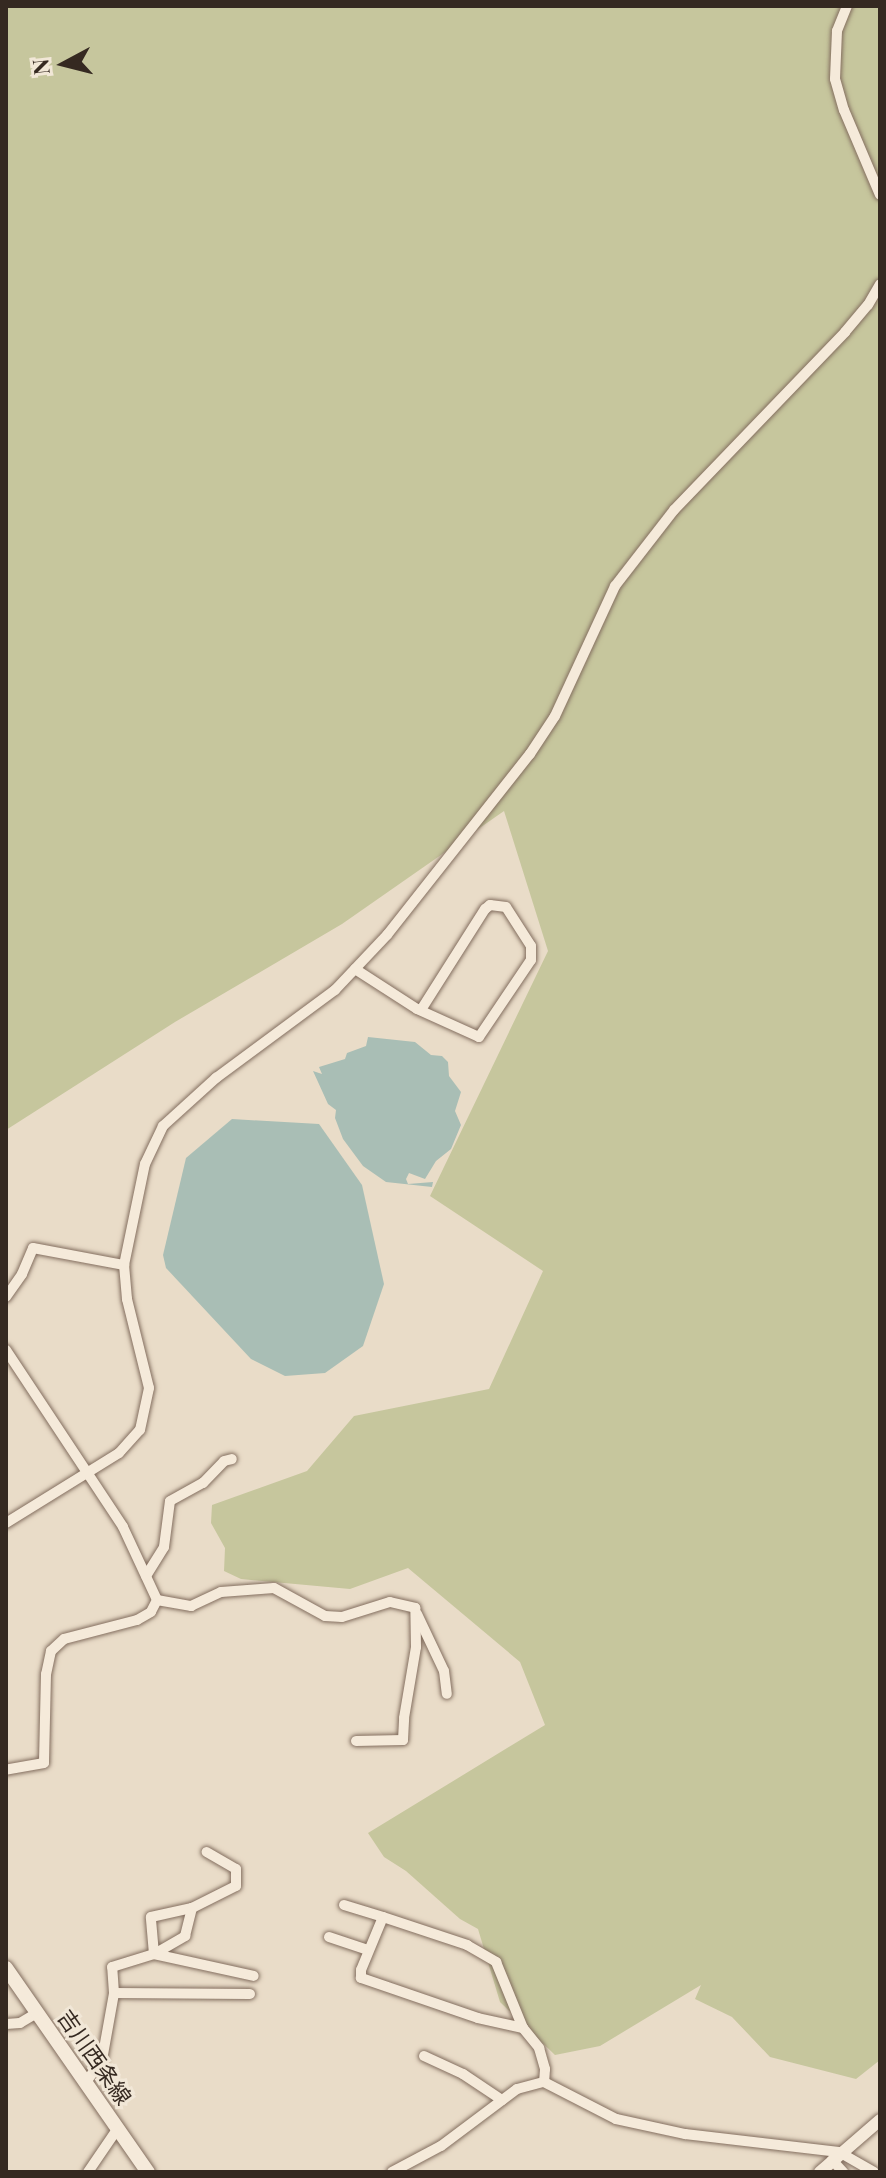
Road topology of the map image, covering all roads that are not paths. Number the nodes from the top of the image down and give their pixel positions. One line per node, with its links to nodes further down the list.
1 (847, 6): 2 (street)
2 (880, 195)
3 (880, 284): 4 (street)
4 (355, 969): 5 (street); 6 (street)
5 (421, 1010): 5 (street)
6 (124, 1265): 7 (street); 10 (street)
7 (6, 1297)
8 (6, 1350): 10 (street)
9 (232, 1459): 12 (street)
10 (87, 1474): 11 (street); 12 (street)
11 (6, 1523)
12 (146, 1576): 13 (street)
13 (157, 1600): 14 (street); 17 (street)
14 (415, 1608): 15 (street); 16 (street)
15 (447, 1694)
16 (356, 1741)
17 (6, 1770)
18 (207, 1852): 20 (street)
19 (344, 1905): 21 (street)
20 (192, 1908): 24 (street); 24 (street)
21 (383, 1917): 23 (street); 31 (street)
22 (329, 1937): 23 (street)
23 (368, 1950): 31 (street)
24 (154, 1954): 26 (street); 27 (street)
25 (6, 1968): 29 (main road, 吉川西条線)
26 (254, 1976)
27 (114, 1993): 28 (street); 33 (street)
28 (250, 1994)
29 (38, 2012): 30 (street); 33 (main road, 吉川西条線)
30 (6, 2024)
31 (523, 2028): 34 (street)
32 (424, 2056): 35 (street)
33 (86, 2082): 37 (main road, 吉川西条線)
34 (544, 2082): 35 (street); 38 (street)
35 (502, 2100): 41 (street)
36 (880, 2120): 38 (street)
37 (118, 2128): 39 (street); 40 (main road, 吉川西条線)
38 (835, 2156): 42 (street); 43 (street); 44 (street)
39 (88, 2172)
40 (148, 2172)
41 (392, 2172)
42 (820, 2172)
43 (843, 2172)
44 (874, 2172)

